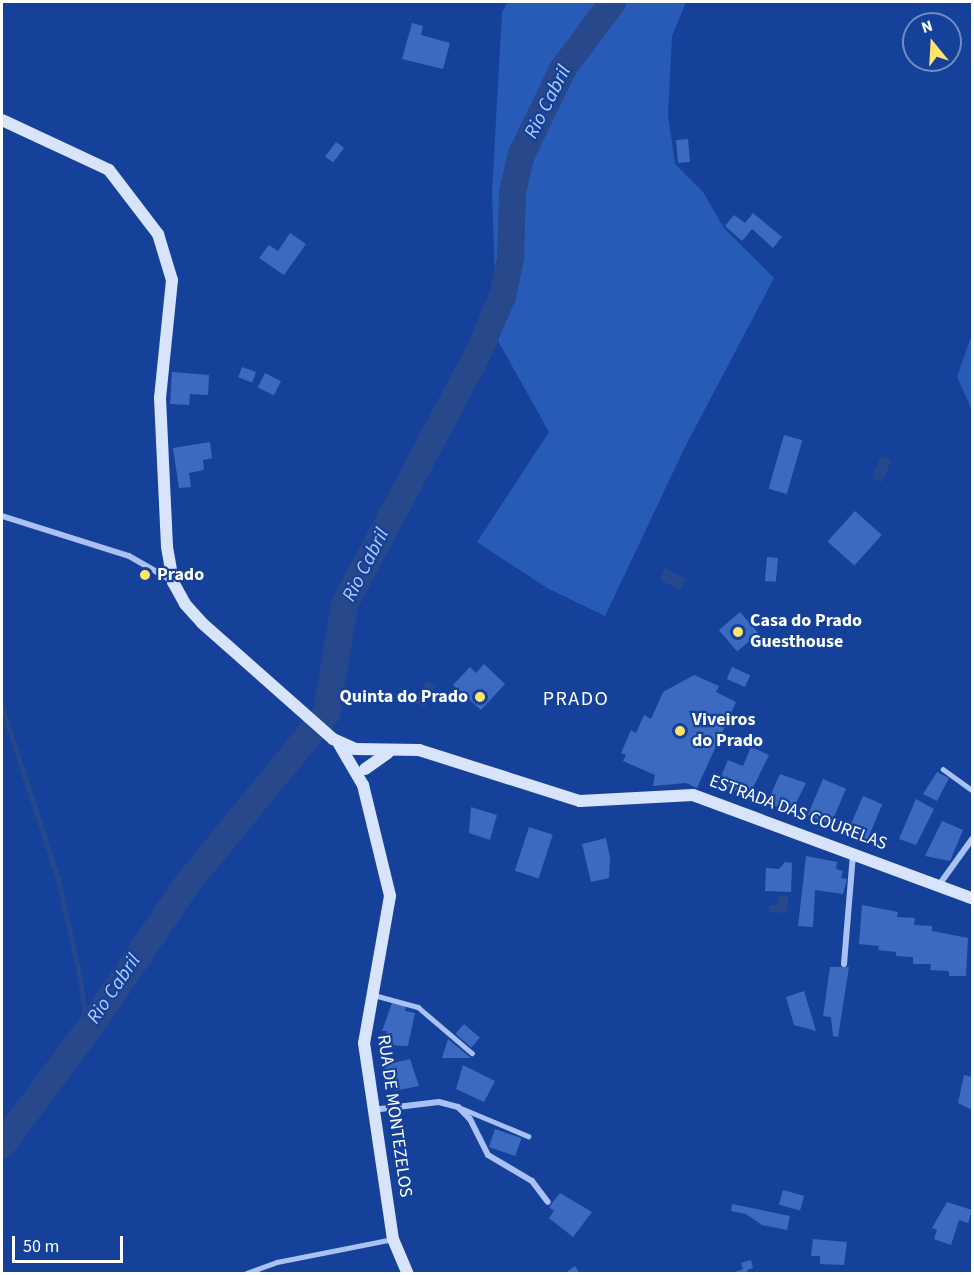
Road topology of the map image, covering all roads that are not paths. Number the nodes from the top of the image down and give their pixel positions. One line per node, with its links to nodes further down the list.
1 (2, 120): 3 (main road)
2 (2, 516): 3 (street)
3 (173, 582): 4 (main road)
4 (333, 739): 5 (main road, ESTRADA DAS COURELAS); 8 (main road)
5 (361, 750): 6 (main road, ESTRADA DAS COURELAS); 8 (main road)
6 (397, 750): 8 (main road); 11 (main road, ESTRADA DAS COURELAS)
7 (943, 769): 9 (lane)
8 (360, 770): 15 (main road, RUA DE MONTEZELOS)
9 (972, 790)
10 (972, 838): 12 (street)
11 (853, 852): 12 (main road, ESTRADA DAS COURELAS); 14 (street)
12 (939, 885): 13 (main road, ESTRADA DAS COURELAS)
13 (972, 898)
14 (844, 964)
15 (370, 995): 16 (lane); 18 (main road, RUA DE MONTEZELOS)
16 (472, 1053)
17 (458, 1107): 18 (street); 19 (lane); 20 (street)
18 (372, 1110): 21 (main road, RUA DE MONTEZELOS)
19 (528, 1136)
20 (548, 1202)
21 (393, 1239): 22 (lane); 23 (main road, RUA DE MONTEZELOS)
22 (244, 1274)
23 (408, 1274)

